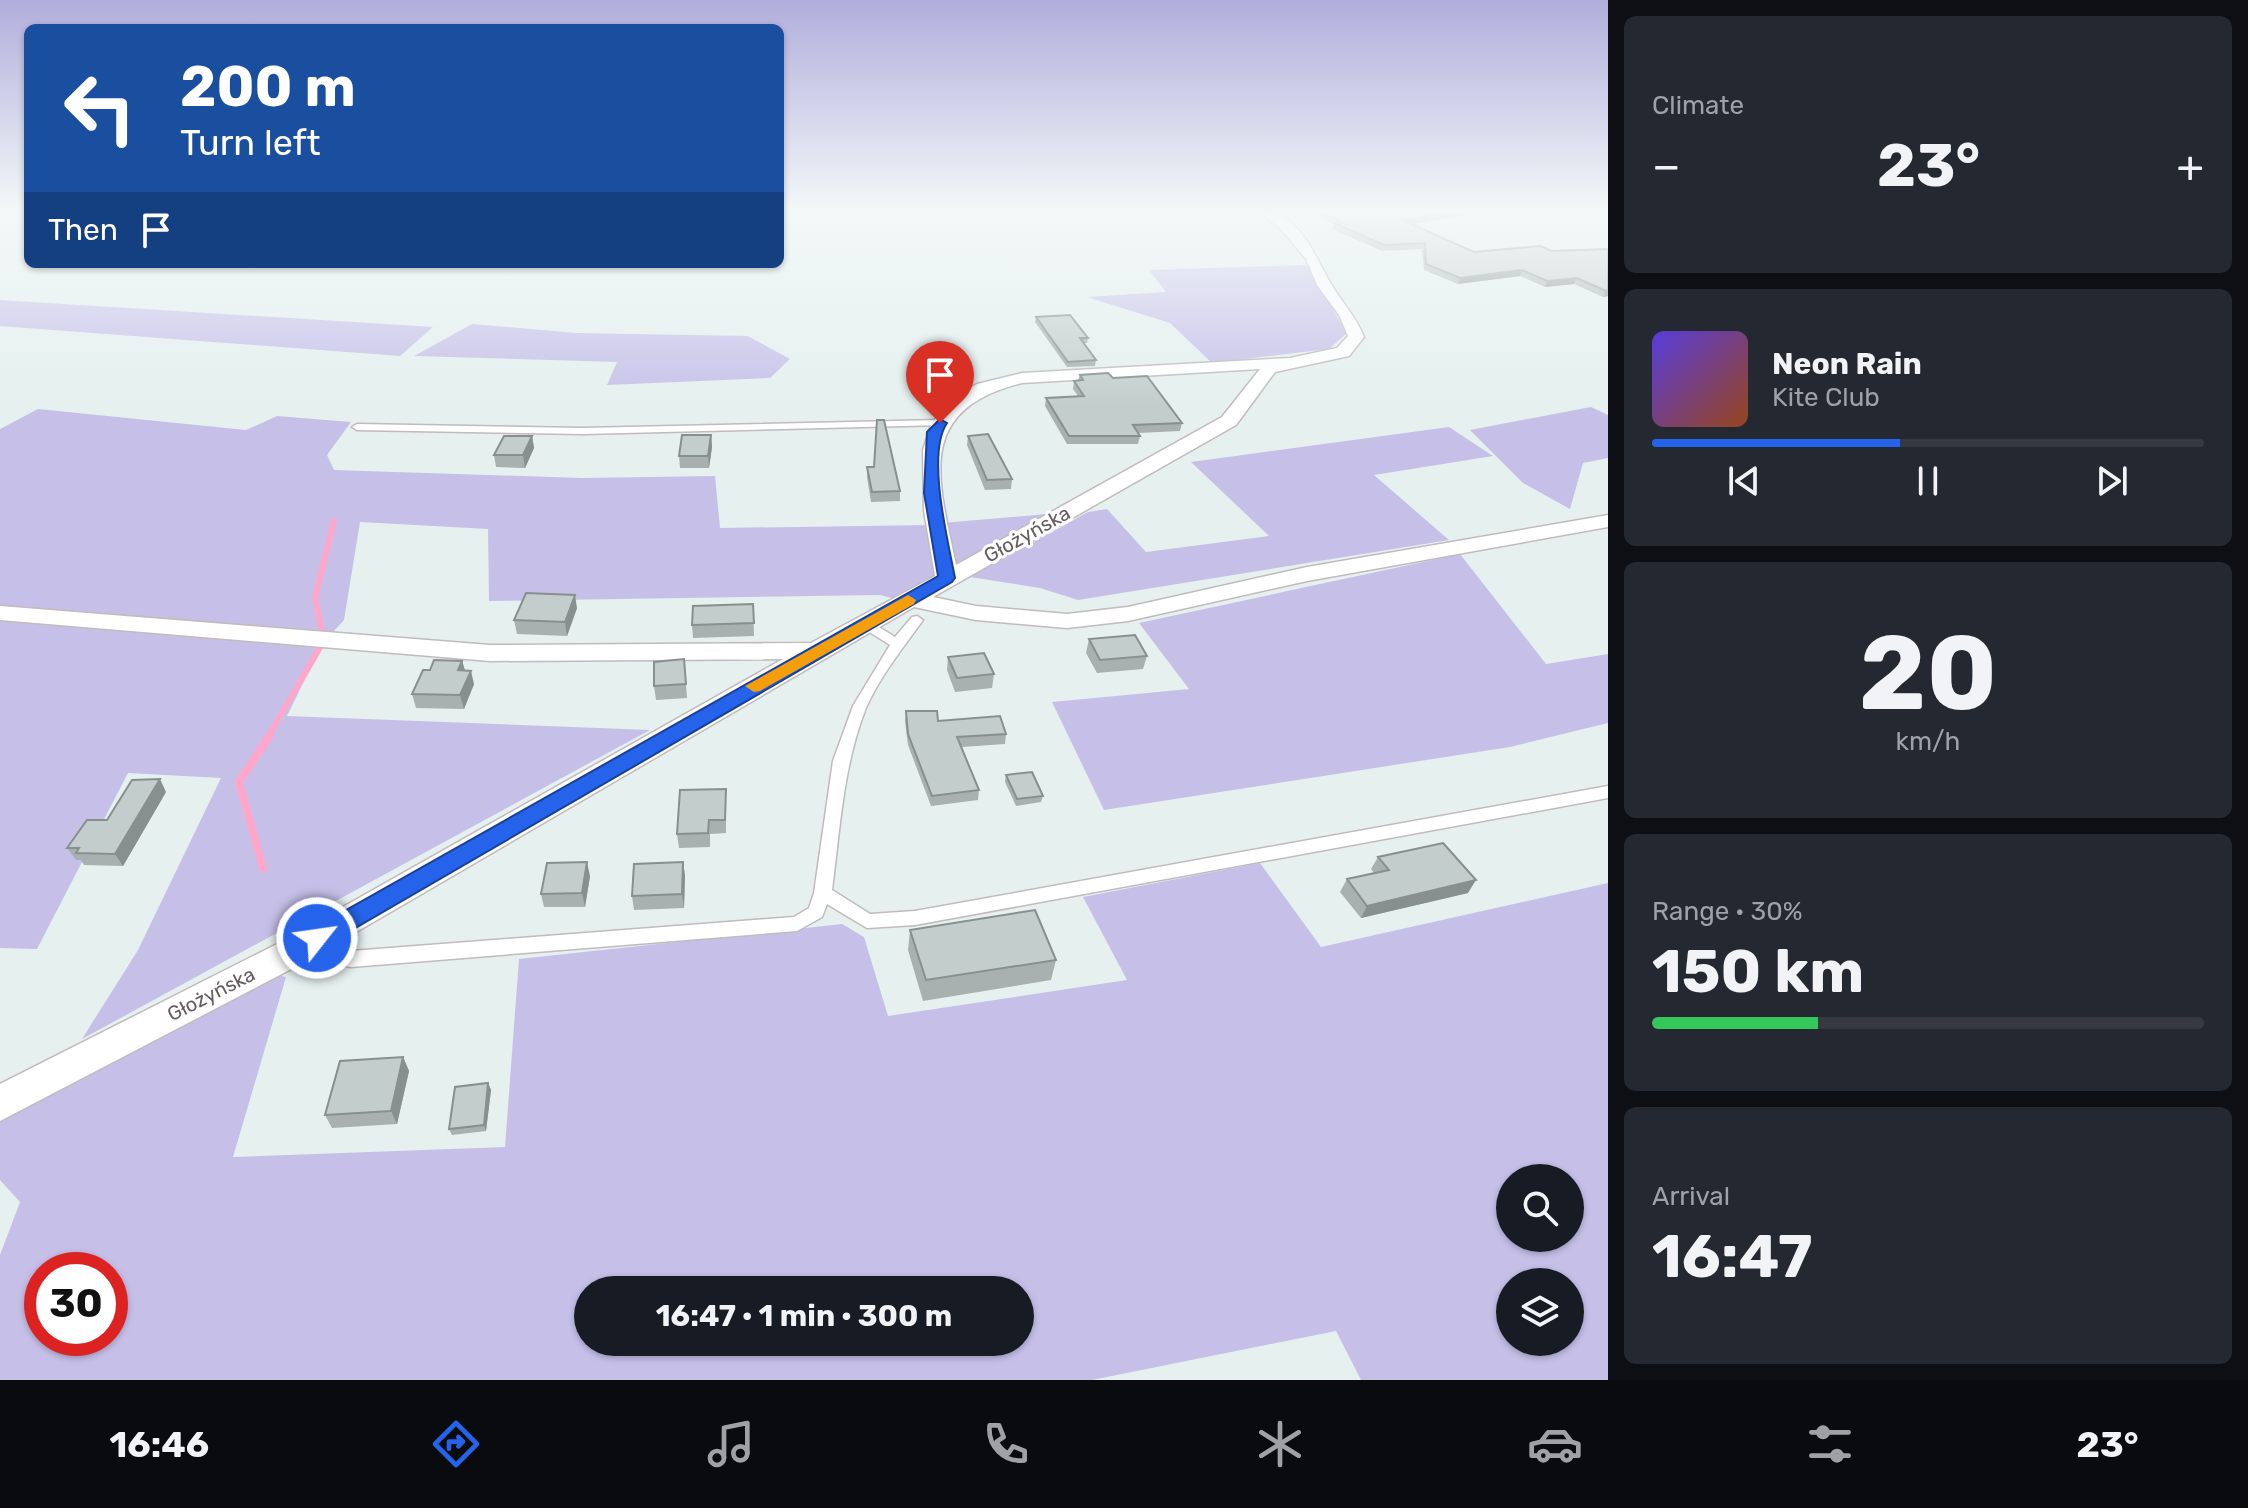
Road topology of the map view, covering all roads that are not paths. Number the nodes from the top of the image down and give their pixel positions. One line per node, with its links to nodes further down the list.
1 (1321, 277): 2 (street)
2 (1284, 362): 3 (street); 6 (street, Głożyńska)
3 (940, 423): 4 (lane); 6 (street)
4 (357, 427)
5 (1608, 521): 7 (street)
6 (947, 578): 7 (street, Głożyńska)
7 (914, 609): 9 (street, Głożyńska); 10 (lane)
8 (0, 613): 11 (street)
9 (864, 624): 10 (lane); 11 (street, Głożyńska)
10 (897, 644): 13 (lane)
11 (816, 651): 14 (street, Głożyńska)
12 (1608, 792): 13 (lane)
13 (823, 893): 14 (lane)
14 (291, 953): 15 (street, Głożyńska)
15 (0, 1103)

